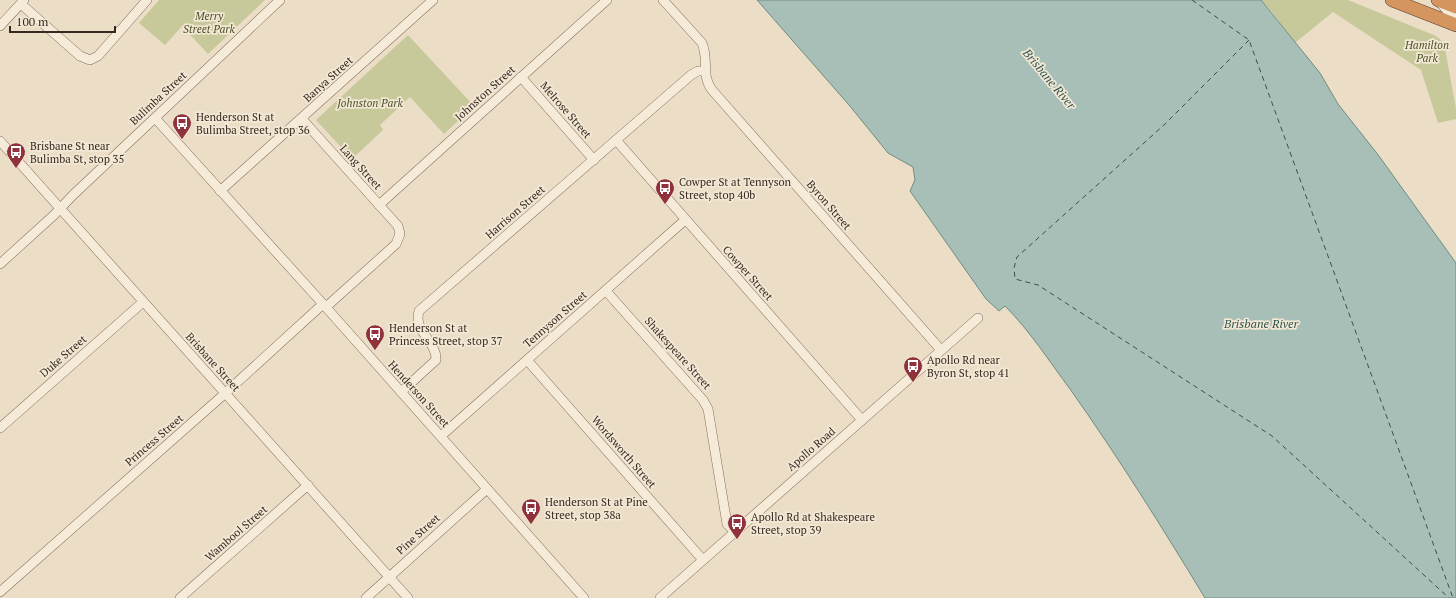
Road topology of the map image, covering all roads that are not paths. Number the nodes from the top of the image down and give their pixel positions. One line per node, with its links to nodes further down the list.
1 (147, 0): 8 (street)
2 (280, 0): 14 (street, Bulimba Street)
3 (433, 0): 15 (street, Banya Street)
4 (607, 0): 13 (street, Johnston Street)
5 (663, 0): 12 (street, Byron Street)
6 (1392, 0): 10 (highway)
7 (1438, 0): 9 (highway); 10 (street)
8 (22, 2): 11 (street)
9 (1456, 7)
10 (1456, 23)
11 (0, 26)
12 (705, 71): 16 (street, Harrison Street); 29 (street, Byron Street)
13 (521, 77): 18 (street, Melrose Street); 20 (street, Johnston Street)
14 (155, 118): 19 (street, Henderson Street); 21 (street, Bulimba Street)
15 (302, 119): 19 (street, Banya Street); 20 (street, Lang Street)
16 (616, 140): 18 (street, Harrison Street); 22 (street, Cowper Street)
17 (0, 141): 21 (street, Brisbane Street)
18 (594, 160): 31 (street, Harrison Street)
19 (220, 191): 27 (street, Henderson Street)
20 (379, 205): 23 (street, Lang Street)
21 (60, 208): 24 (street, Bulimba Street); 26 (street, Brisbane Street)
22 (685, 220): 25 (street, Tennyson Street); 33 (street, Cowper Street)
23 (400, 234): 27 (street, Princess Street)
24 (0, 264)
25 (606, 290): 30 (street, Tennyson Street); 38 (street, Shakespeare Street)
26 (143, 302): 32 (street, Brisbane Street); 34 (street, Duke Street)
27 (324, 305): 31 (street, Henderson Street); 32 (street, Princess Street)
28 (978, 318): 29 (street, Apollo Road)
29 (941, 350): 33 (street, Apollo Road)
30 (527, 360): 35 (street, Tennyson Street); 39 (street, Wordsworth Street)
31 (401, 392): 35 (street, Henderson Street)
32 (226, 393): 36 (street, Brisbane Street); 41 (street, Princess Street)
33 (862, 420): 38 (street, Apollo Road)
34 (0, 428)
35 (441, 436): 37 (street, Henderson Street)
36 (308, 485): 40 (street, Brisbane Street); 42 (street, Wambool Street)
37 (487, 489): 40 (street, Pine Street); 45 (street, Henderson Street)
38 (735, 532): 39 (street, Apollo Road)
39 (703, 560): 46 (street, Apollo Road)
40 (389, 576): 43 (street, Pine Street); 44 (street, Brisbane Street)
41 (0, 592)
42 (180, 598)
43 (366, 598)
44 (408, 598)
45 (584, 598)
46 (660, 598)

